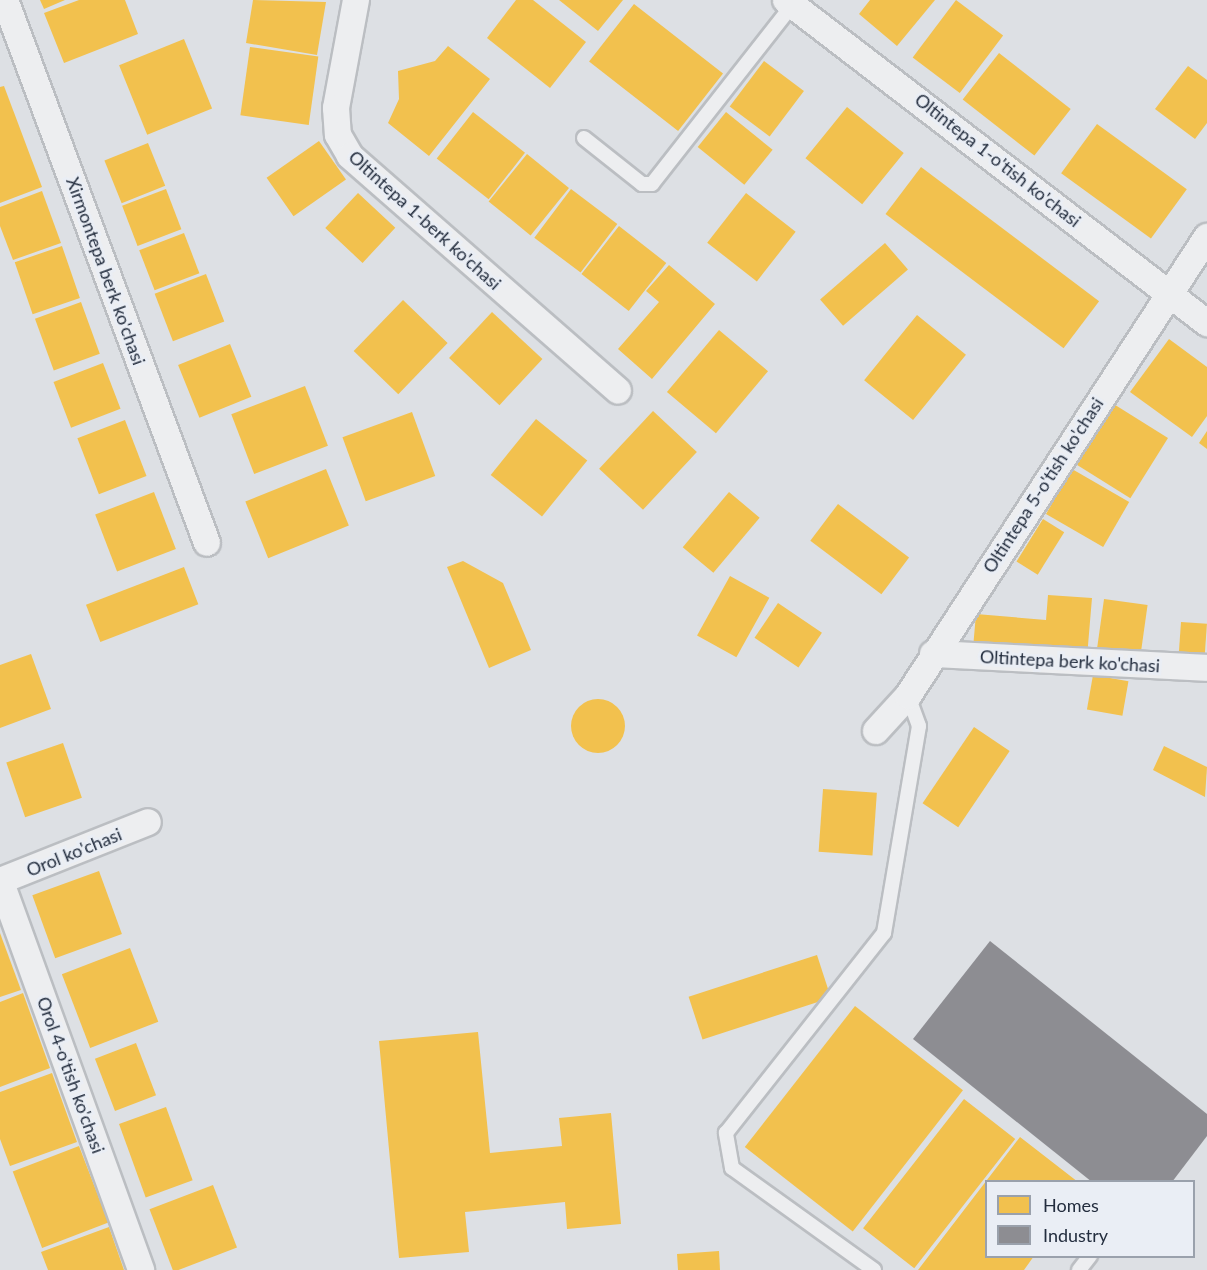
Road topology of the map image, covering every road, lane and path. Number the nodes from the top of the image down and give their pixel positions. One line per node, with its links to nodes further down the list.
1 (5, 0): 9 (street, Xirmontepa berk ko'chasi)
2 (356, 0): 8 (street, Oltintepa 1-berk ko'chasi)
3 (790, 2): 4 (lane); 6 (street, Oltintepa 1-o'tish ko'chasi)
4 (584, 138)
5 (1207, 237): 6 (street, Oltintepa 5-o'tish ko'chasi)
6 (1167, 293): 7 (street, Oltintepa 1-o'tish ko'chasi); 10 (street, Oltintepa 5-o'tish ko'chasi)
7 (1207, 323)
8 (618, 391)
9 (207, 543)
10 (933, 654): 11 (street, Oltintepa berk ko'chasi); 12 (street, Oltintepa 5-o'tish ko'chasi)
11 (1207, 668)
12 (908, 696): 13 (street, Oltintepa 5-o'tish ko'chasi); 18 (lane)
13 (876, 731)
14 (148, 822): 15 (street, Orol ko'chasi)
15 (0, 881): 17 (street, Orol 4-o'tish ko'chasi)
16 (1088, 1258): 19 (lane)
17 (141, 1270)
18 (874, 1270)
19 (1079, 1270)

